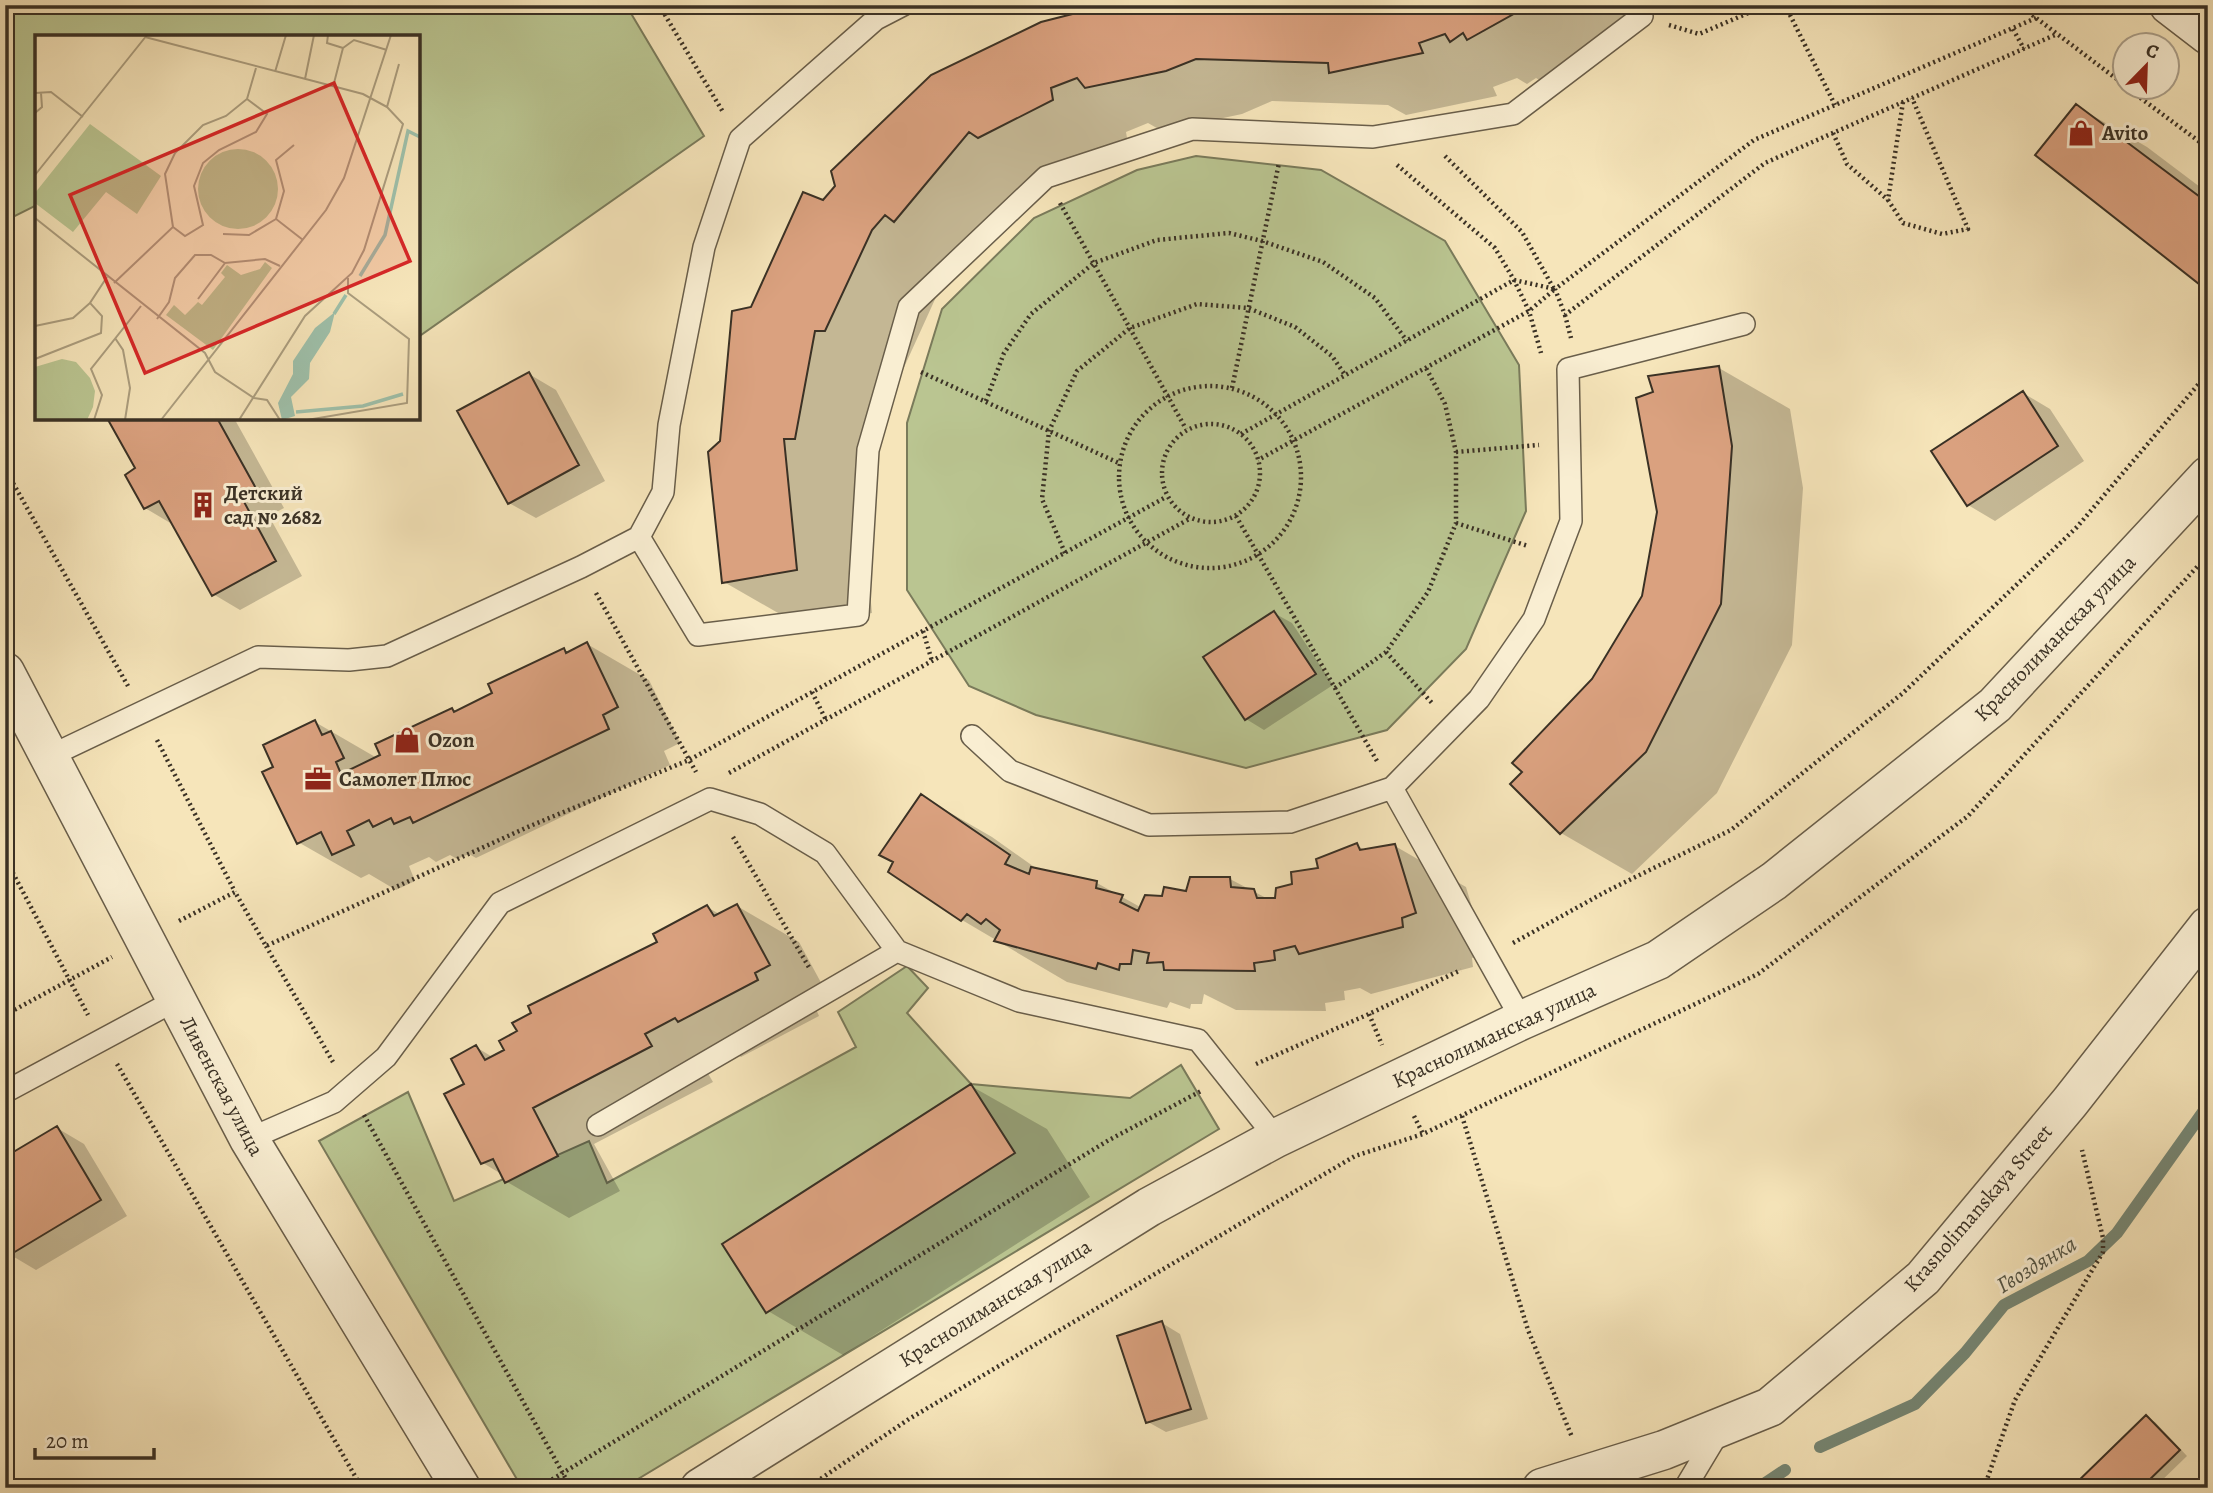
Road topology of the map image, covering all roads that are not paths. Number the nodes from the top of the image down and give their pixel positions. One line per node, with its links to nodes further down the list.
1 (903, 5): 5 (lane)
2 (1639, 11): 5 (lane)
3 (1744, 324): 9 (lane)
4 (2208, 476): 13 (street, Краснолиманская улица)
5 (639, 537): 8 (lane)
6 (9, 689): 8 (street, Ливенская улица)
7 (972, 736): 9 (lane)
8 (50, 756): 12 (street, Ливенская улица)
9 (1392, 788): 13 (lane)
10 (2208, 926): 18 (street, Krasnolimanskaya Street)
11 (897, 951): 15 (lane); 16 (lane); 17 (lane)
12 (176, 1000): 14 (lane); 17 (street, Ливенская улица)
13 (1522, 1020): 16 (street, Краснолиманская улица)
14 (5, 1092)
15 (598, 1125)
16 (1276, 1138): 20 (street, Краснолиманская улица)
17 (249, 1139): 19 (street, Ливенская улица)
18 (1721, 1427): 21 (street, Krasnolimanskaya Street); 22 (lane)
19 (461, 1488)
20 (700, 1488)
21 (1542, 1488)
22 (1685, 1488)

